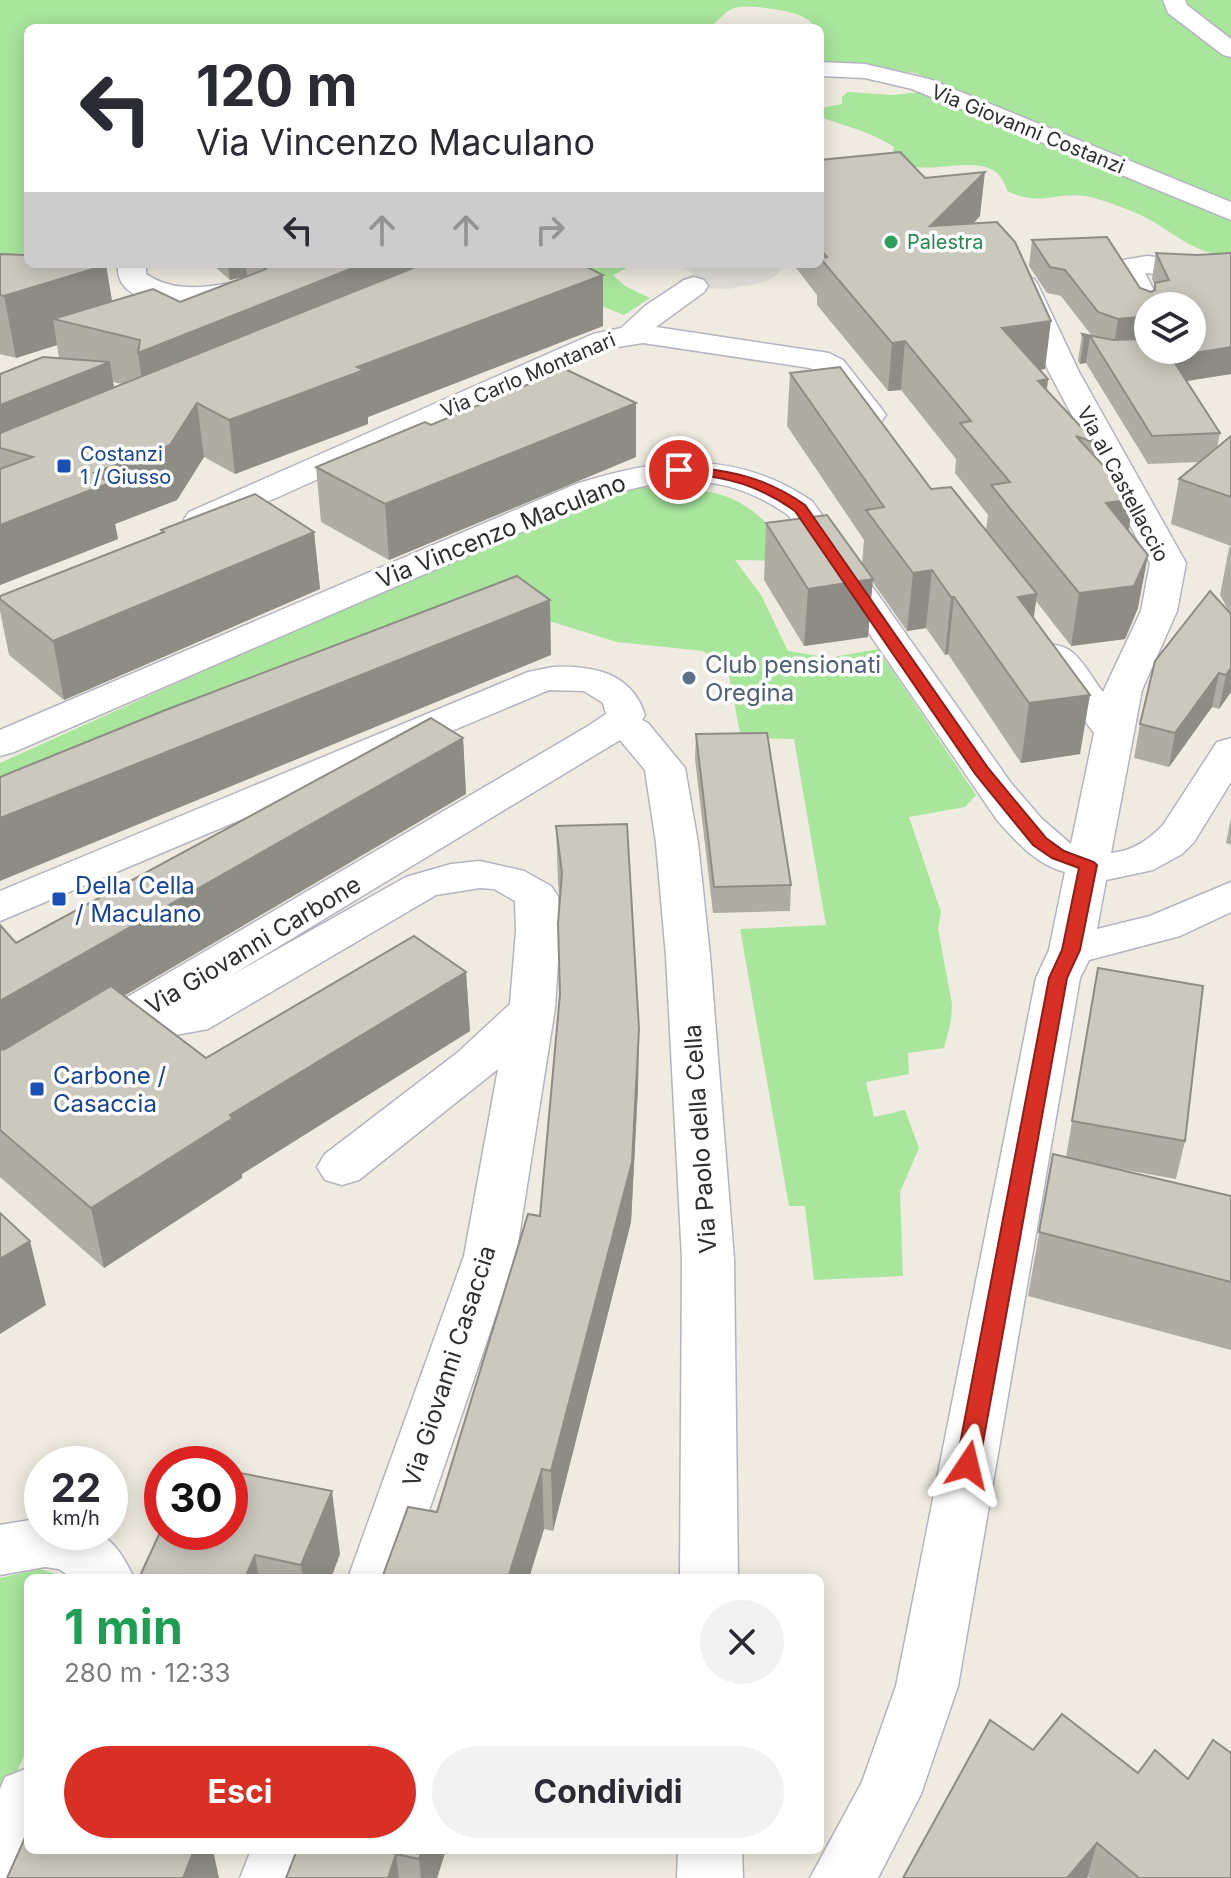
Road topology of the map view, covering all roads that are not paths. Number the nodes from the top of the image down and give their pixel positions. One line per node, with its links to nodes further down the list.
1 (1174, 0): 2 (street)
2 (1231, 50)
3 (824, 72): 4 (street, Via Giovanni Costanzi)
4 (1231, 212)
5 (132, 268): 9 (street)
6 (329, 268): 9 (street)
7 (1201, 269): 10 (street)
8 (694, 286): 12 (street)
9 (223, 291): 11 (street)
10 (1140, 292)
11 (162, 323)
12 (632, 334): 14 (street, Via Carlo Montanari); 15 (street, Via Carlo Montanari)
13 (1084, 349): 18 (street, Via al Castellaccio)
14 (890, 440)
15 (171, 533)
16 (1040, 635): 18 (street)
17 (618, 724): 23 (street); 26 (street, Via Giovanni Carbone); 32 (street, Via Paolo della Cella)
18 (1114, 732): 21 (street)
19 (0, 744): 21 (street, Via Vincenzo Maculano)
20 (1231, 750): 21 (street)
21 (1088, 865): 24 (street)
22 (1231, 895): 24 (street)
23 (0, 907)
24 (1071, 950): 39 (street)
25 (532, 1008): 26 (street, Via Giovanni Casaccia); 28 (street); 31 (street, Via Giovanni Casaccia)
26 (127, 1021): 27 (street, Via Giovanni Carbone)
27 (0, 1094)
28 (342, 1167)
29 (0, 1550): 30 (street)
30 (103, 1574)
31 (378, 1574)
32 (709, 1574)
33 (24, 1807): 36 (street)
34 (282, 1854): 37 (street)
35 (710, 1854): 38 (street)
36 (0, 1862)
37 (273, 1878)
38 (710, 1878)
39 (843, 1878)

